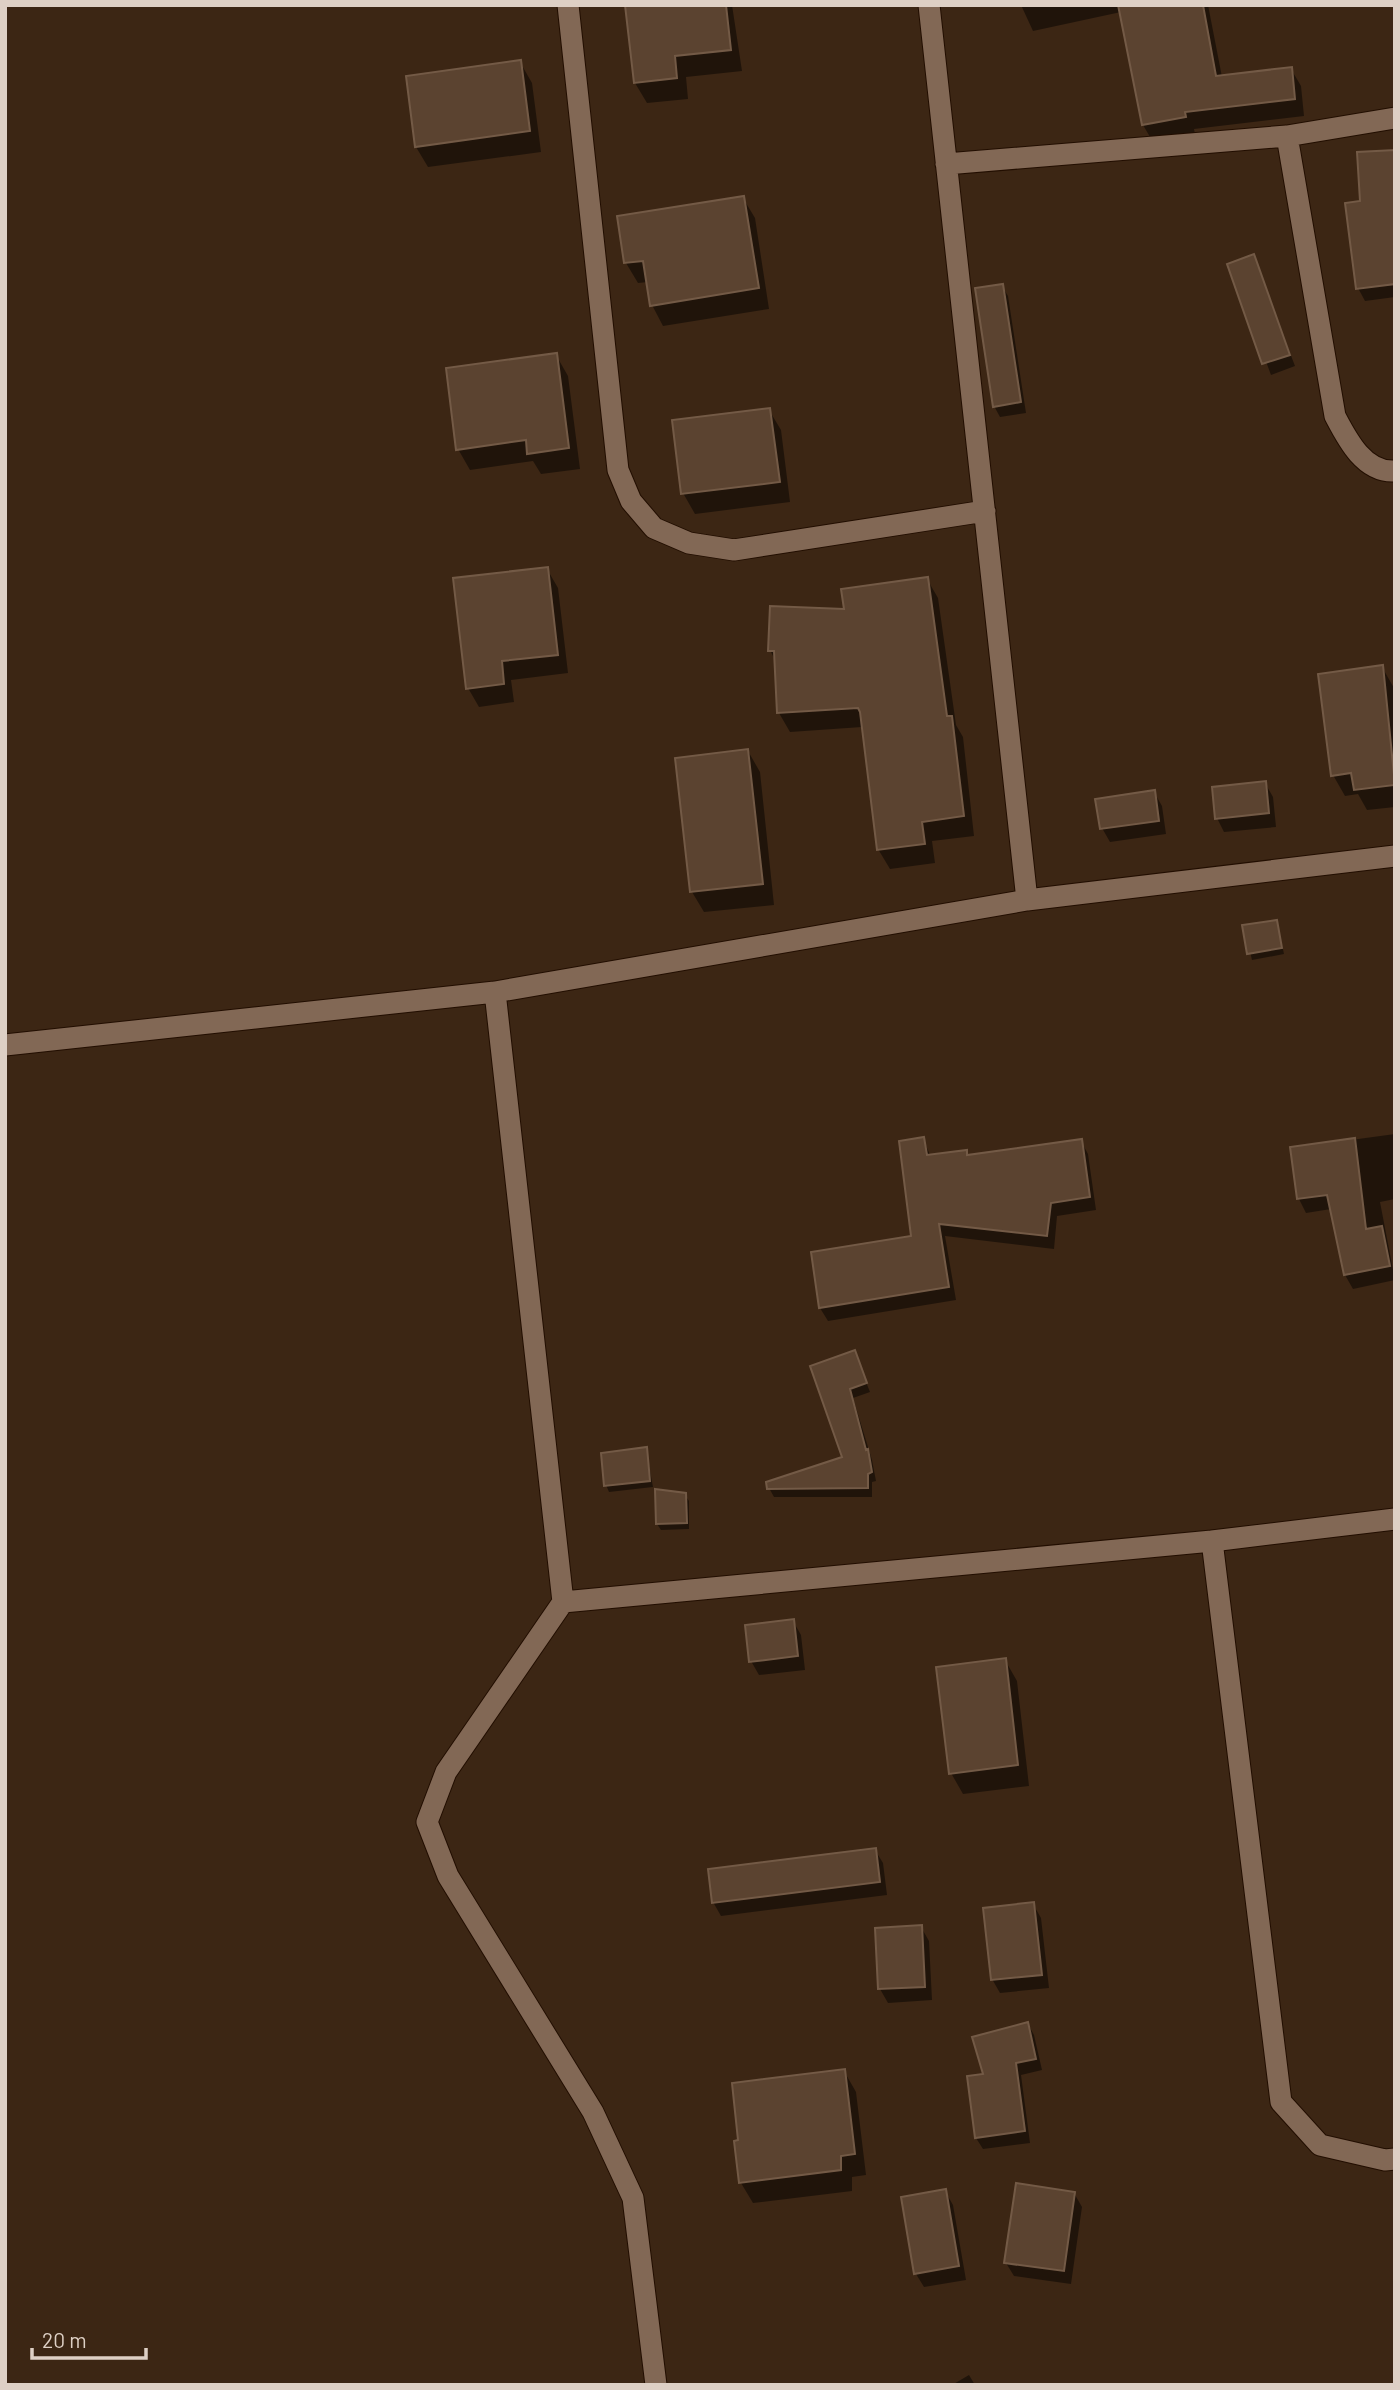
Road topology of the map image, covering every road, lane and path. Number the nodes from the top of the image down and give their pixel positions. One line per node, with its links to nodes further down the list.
1 (568, 5): 7 (street)
2 (929, 5): 5 (street)
3 (1395, 118): 4 (street)
4 (1287, 136): 5 (street); 6 (street)
5 (946, 164): 7 (street)
6 (1395, 471)
7 (985, 511): 9 (street)
8 (1395, 856): 9 (street)
9 (1027, 900): 10 (street)
10 (495, 992): 11 (street); 14 (street)
11 (5, 1045)
12 (1395, 1519): 13 (street)
13 (1212, 1541): 14 (street); 15 (street)
14 (563, 1602): 16 (street)
15 (1395, 2159)
16 (656, 2385)

